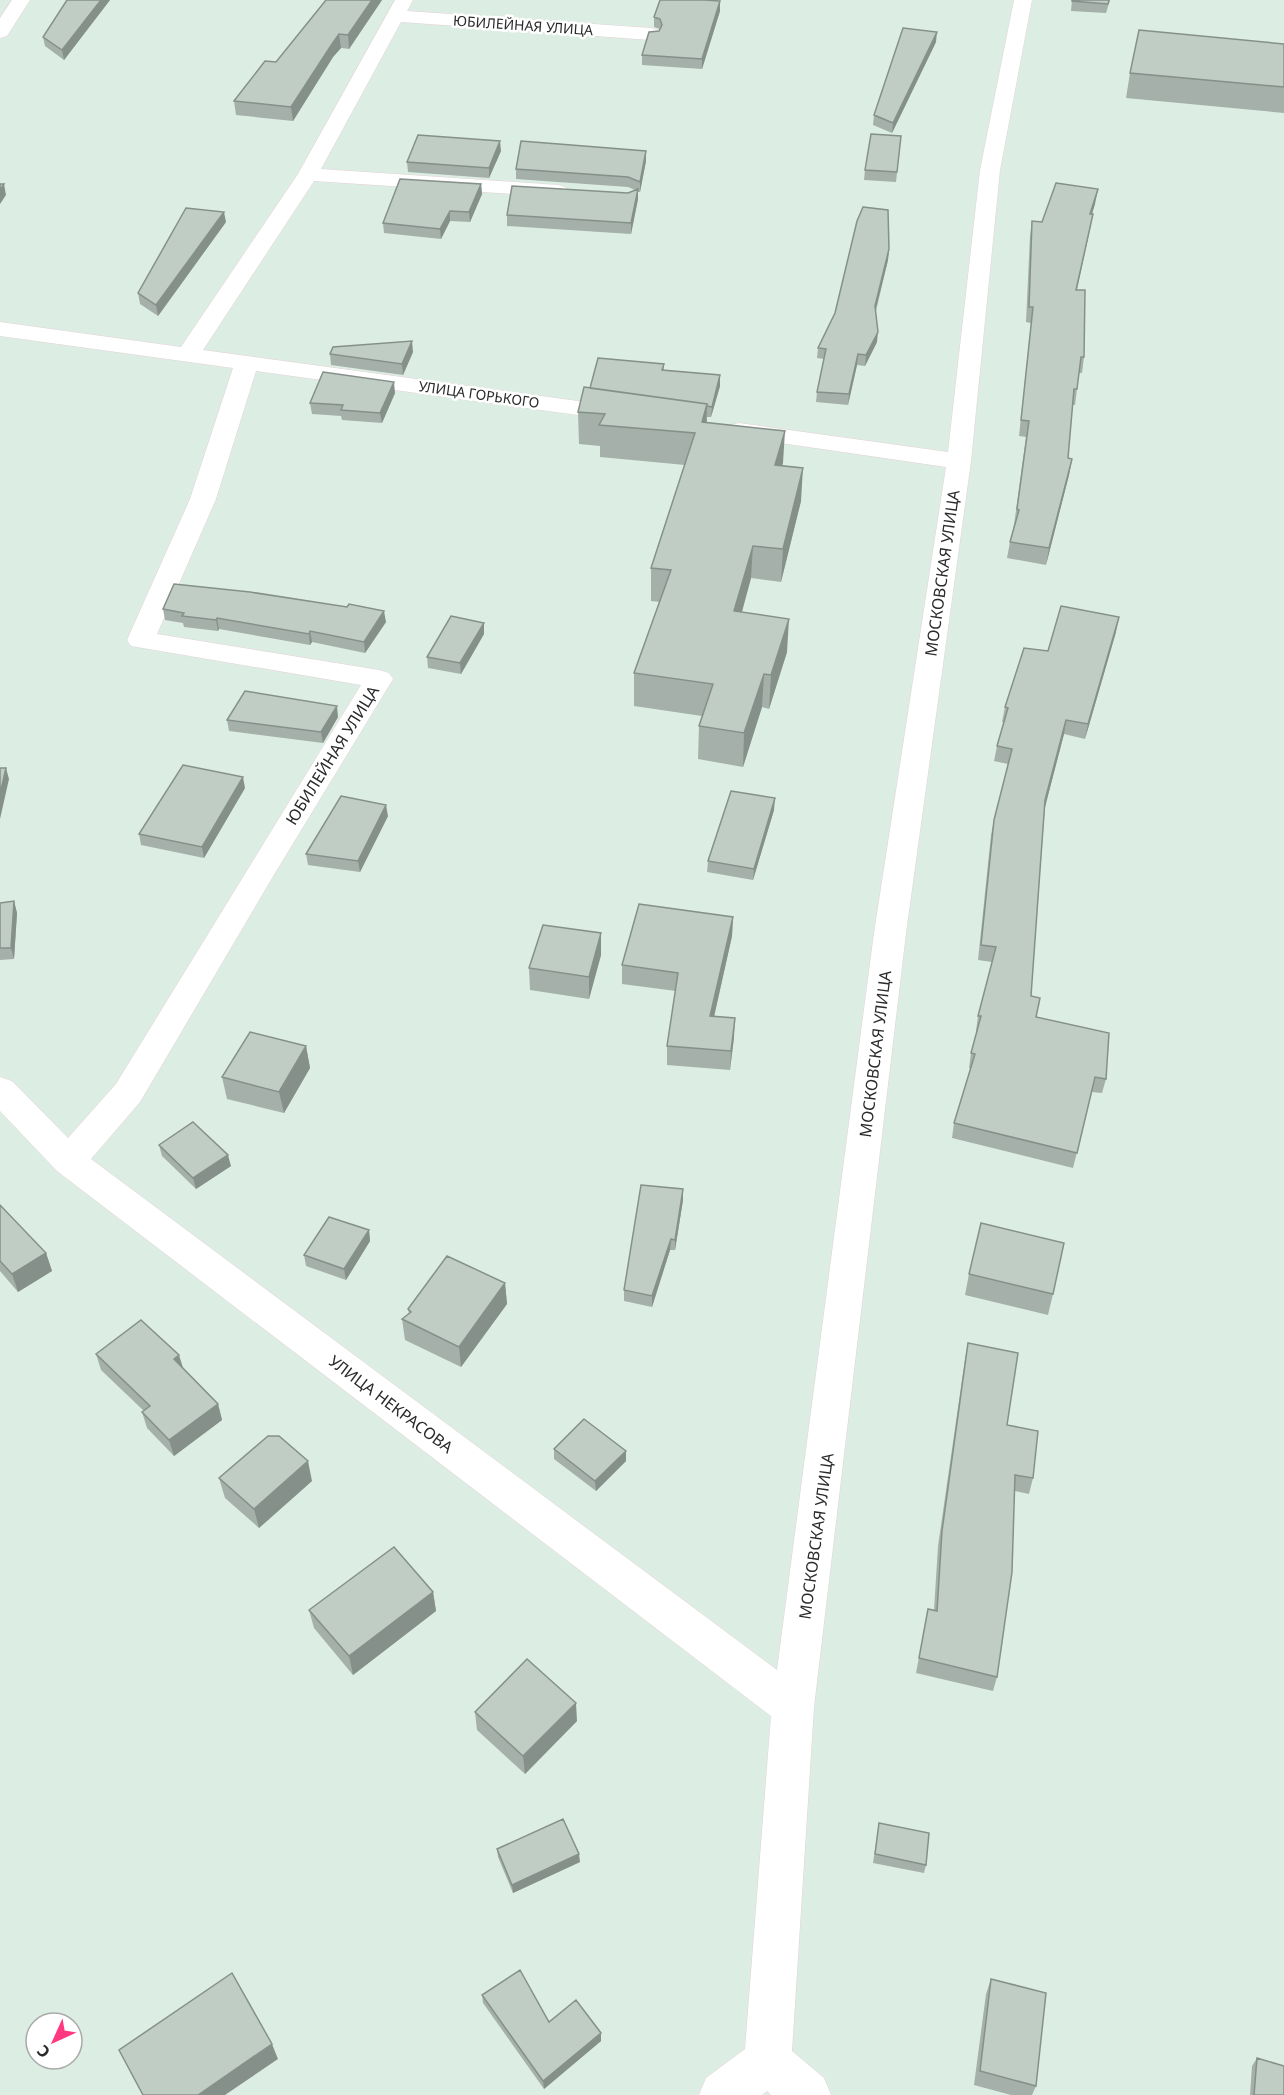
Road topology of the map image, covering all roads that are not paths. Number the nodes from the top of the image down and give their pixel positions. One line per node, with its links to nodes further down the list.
1 (21, 0): 4 (street)
2 (1023, 0): 13 (street, МОСКОВСКАЯ УЛИЦА)
3 (399, 8): 5 (street, ЮБИЛЕЙНАЯ УЛИЦА); 6 (street, ЮБИЛЕЙНАЯ УЛИЦА)
4 (0, 32)
5 (651, 34)
6 (308, 174): 7 (street); 9 (street, ЮБИЛЕЙНАЯ УЛИЦА)
7 (581, 192)
8 (0, 329): 9 (street, УЛИЦА ГОРЬКОГО)
9 (188, 354): 10 (street, УЛИЦА ГОРЬКОГО)
10 (247, 361): 11 (street, УЛИЦА ГОРЬКОГО); 15 (street, ЮБИЛЕЙНАЯ УЛИЦА)
11 (650, 418)
12 (721, 428): 13 (street)
13 (958, 461): 16 (street, МОСКОВСКАЯ УЛИЦА)
14 (0, 1090): 15 (street, УЛИЦА НЕКРАСОВА)
15 (69, 1161): 16 (street, УЛИЦА НЕКРАСОВА)
16 (793, 1707): 17 (street, МОСКОВСКАЯ УЛИЦА)
17 (768, 2061): 18 (street); 19 (street)
18 (723, 2095)
19 (807, 2095)

